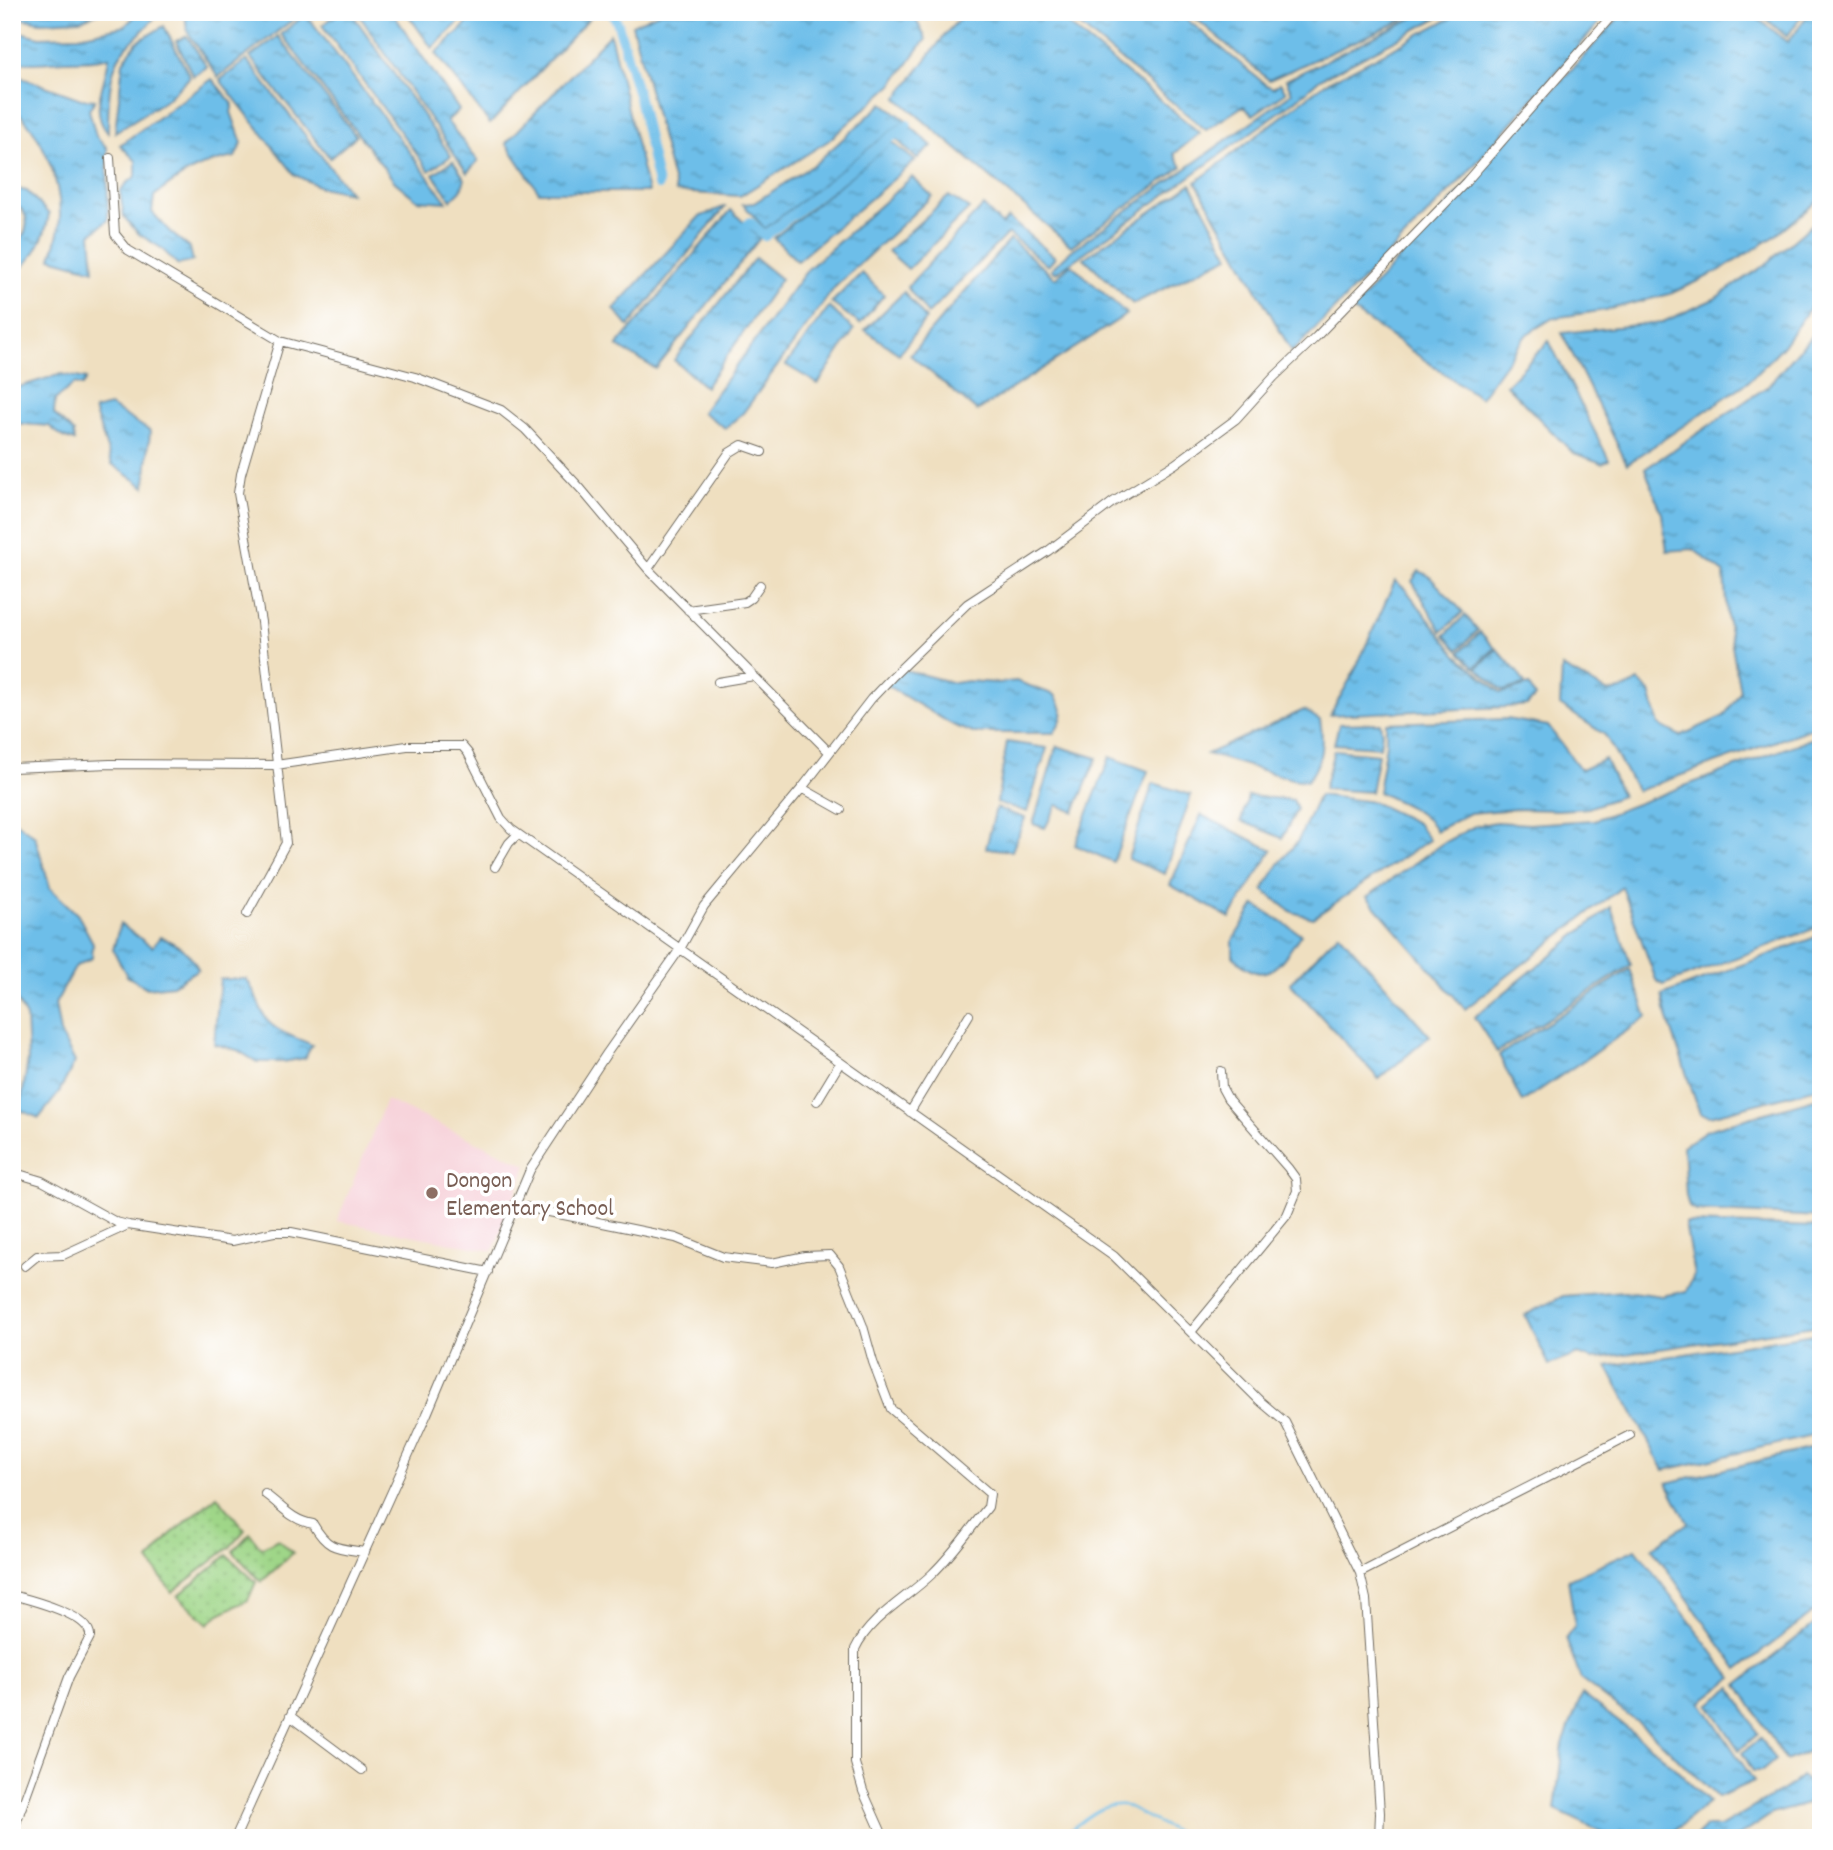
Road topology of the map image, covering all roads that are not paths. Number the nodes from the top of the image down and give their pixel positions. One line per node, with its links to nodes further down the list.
1 (1615, 12): 10 (street)
2 (110, 158): 3 (street)
3 (280, 341): 5 (street); 11 (street)
4 (762, 452): 5 (street)
5 (648, 569): 7 (street)
6 (760, 585): 7 (street)
7 (688, 610): 8 (street)
8 (754, 676): 9 (street); 10 (street)
9 (718, 682)
10 (828, 752): 13 (street)
11 (275, 765): 12 (street); 15 (street); 17 (street)
12 (12, 768)
13 (802, 788): 14 (street); 18 (street)
14 (841, 810)
15 (517, 835): 16 (street); 18 (street)
16 (495, 867)
17 (247, 914)
18 (680, 949): 20 (street); 25 (street)
19 (969, 1015): 23 (street)
20 (840, 1063): 22 (street); 23 (street)
21 (1221, 1071): 29 (street)
22 (817, 1101)
23 (909, 1112): 29 (street)
24 (12, 1172): 26 (street)
25 (515, 1205): 28 (street); 39 (street)
26 (128, 1225): 27 (street); 28 (street)
27 (25, 1266)
28 (488, 1272): 32 (street)
29 (1191, 1332): 33 (street)
30 (1630, 1435): 33 (street)
31 (265, 1494): 32 (street)
32 (365, 1552): 35 (street)
33 (1360, 1573): 40 (street)
34 (12, 1595): 37 (street)
35 (290, 1716): 36 (street); 38 (street)
36 (362, 1770)
37 (12, 1834)
38 (235, 1838)
39 (884, 1838)
40 (1379, 1838)

